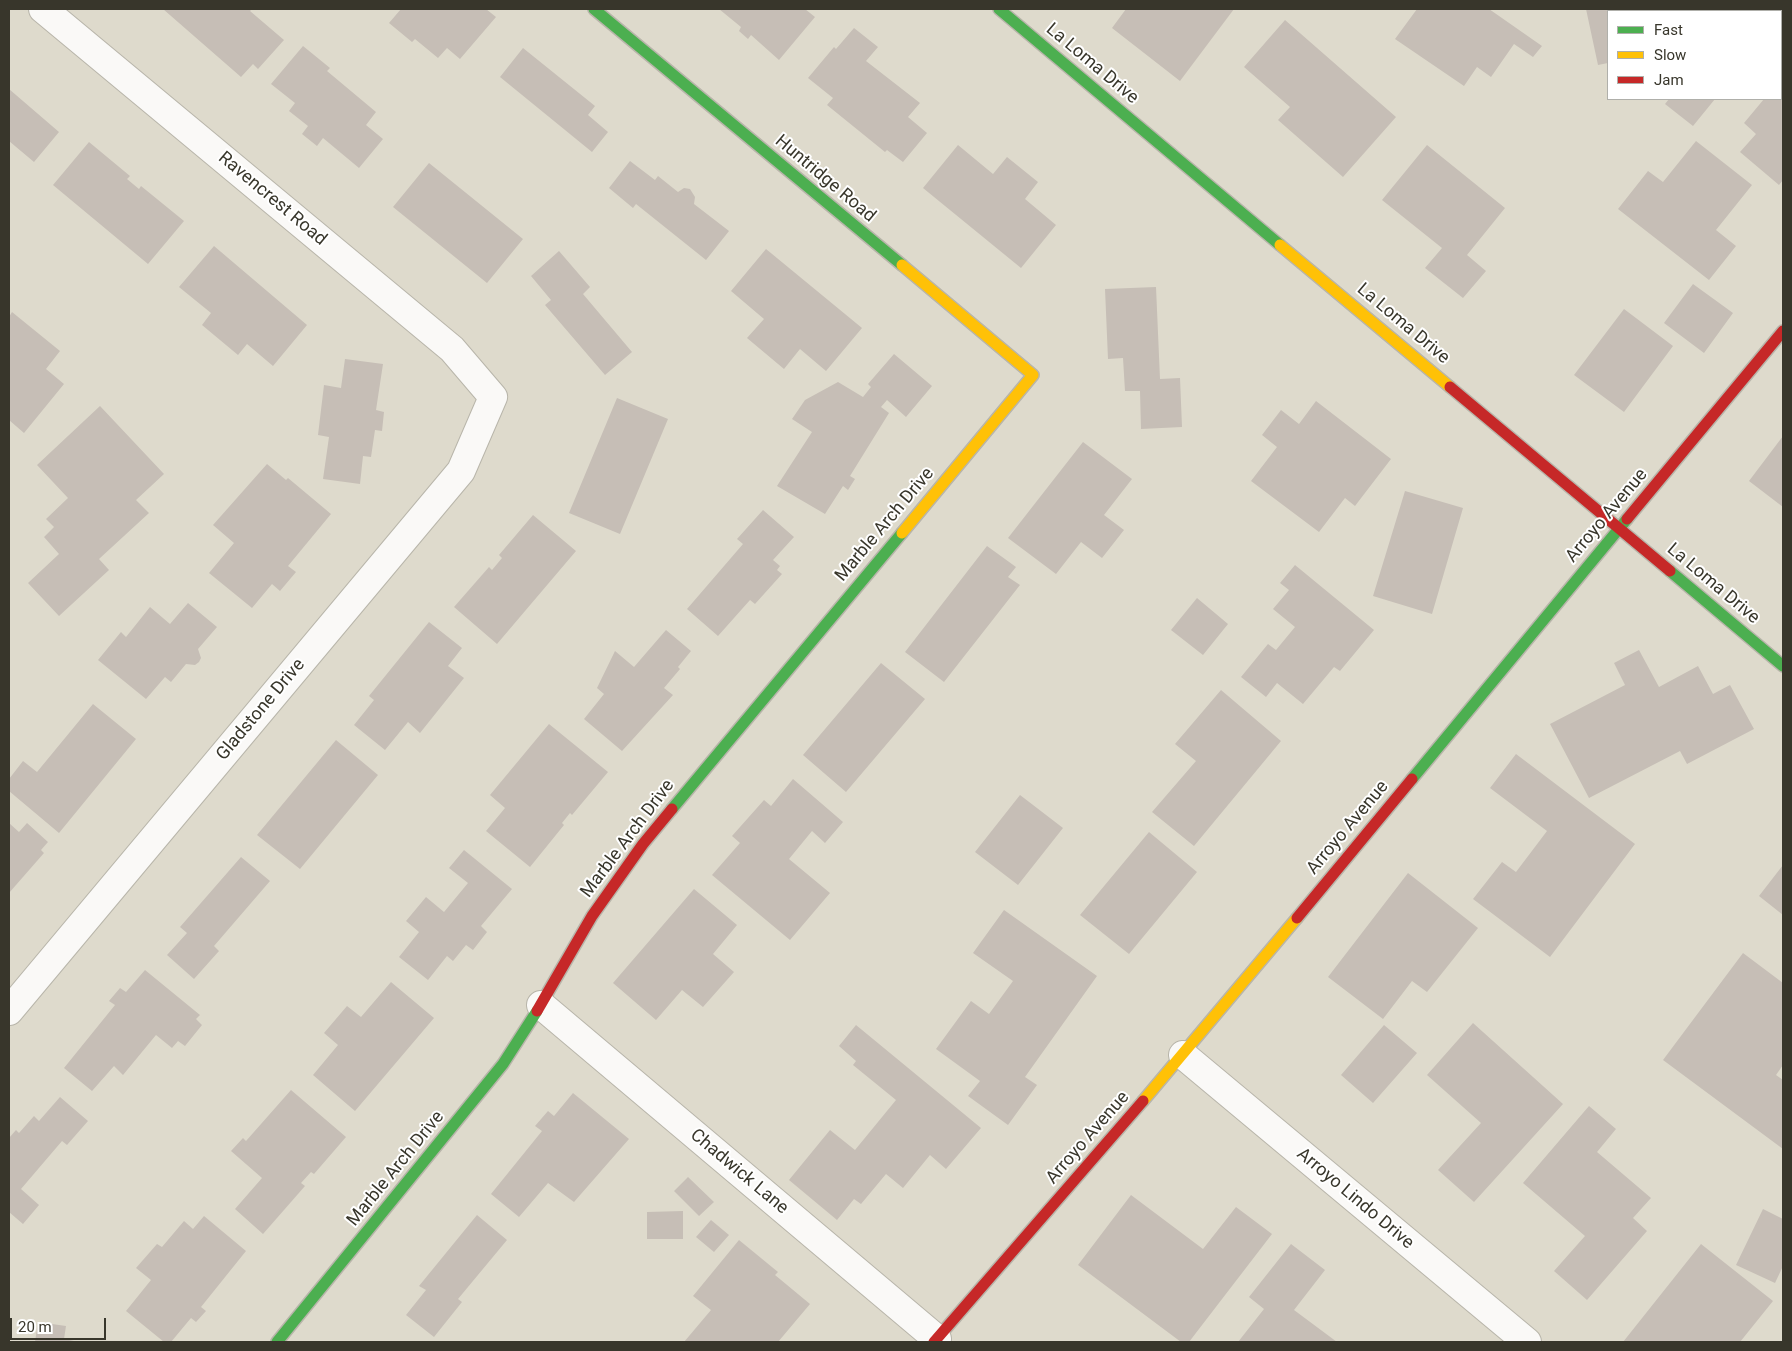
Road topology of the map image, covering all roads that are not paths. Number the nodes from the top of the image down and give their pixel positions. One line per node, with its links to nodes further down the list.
1 (43, 9): 6 (street, Ravencrest Road)
2 (594, 9): 5 (street, Huntridge Road)
3 (999, 9): 7 (street, La Loma Drive)
4 (1783, 331): 7 (street, Arroyo Avenue)
5 (1033, 375): 9 (street, Marble Arch Drive)
6 (493, 397): 10 (street, Gladstone Drive)
7 (1620, 528): 8 (street, La Loma Drive); 11 (street, Arroyo Avenue)
8 (1783, 666)
9 (541, 1005): 12 (street, Chadwick Lane); 13 (street, Marble Arch Drive)
10 (9, 1011)
11 (1183, 1055): 12 (street, Arroyo Avenue); 14 (street, Arroyo Lindo Drive)
12 (936, 1340)
13 (277, 1342)
14 (1527, 1342)

